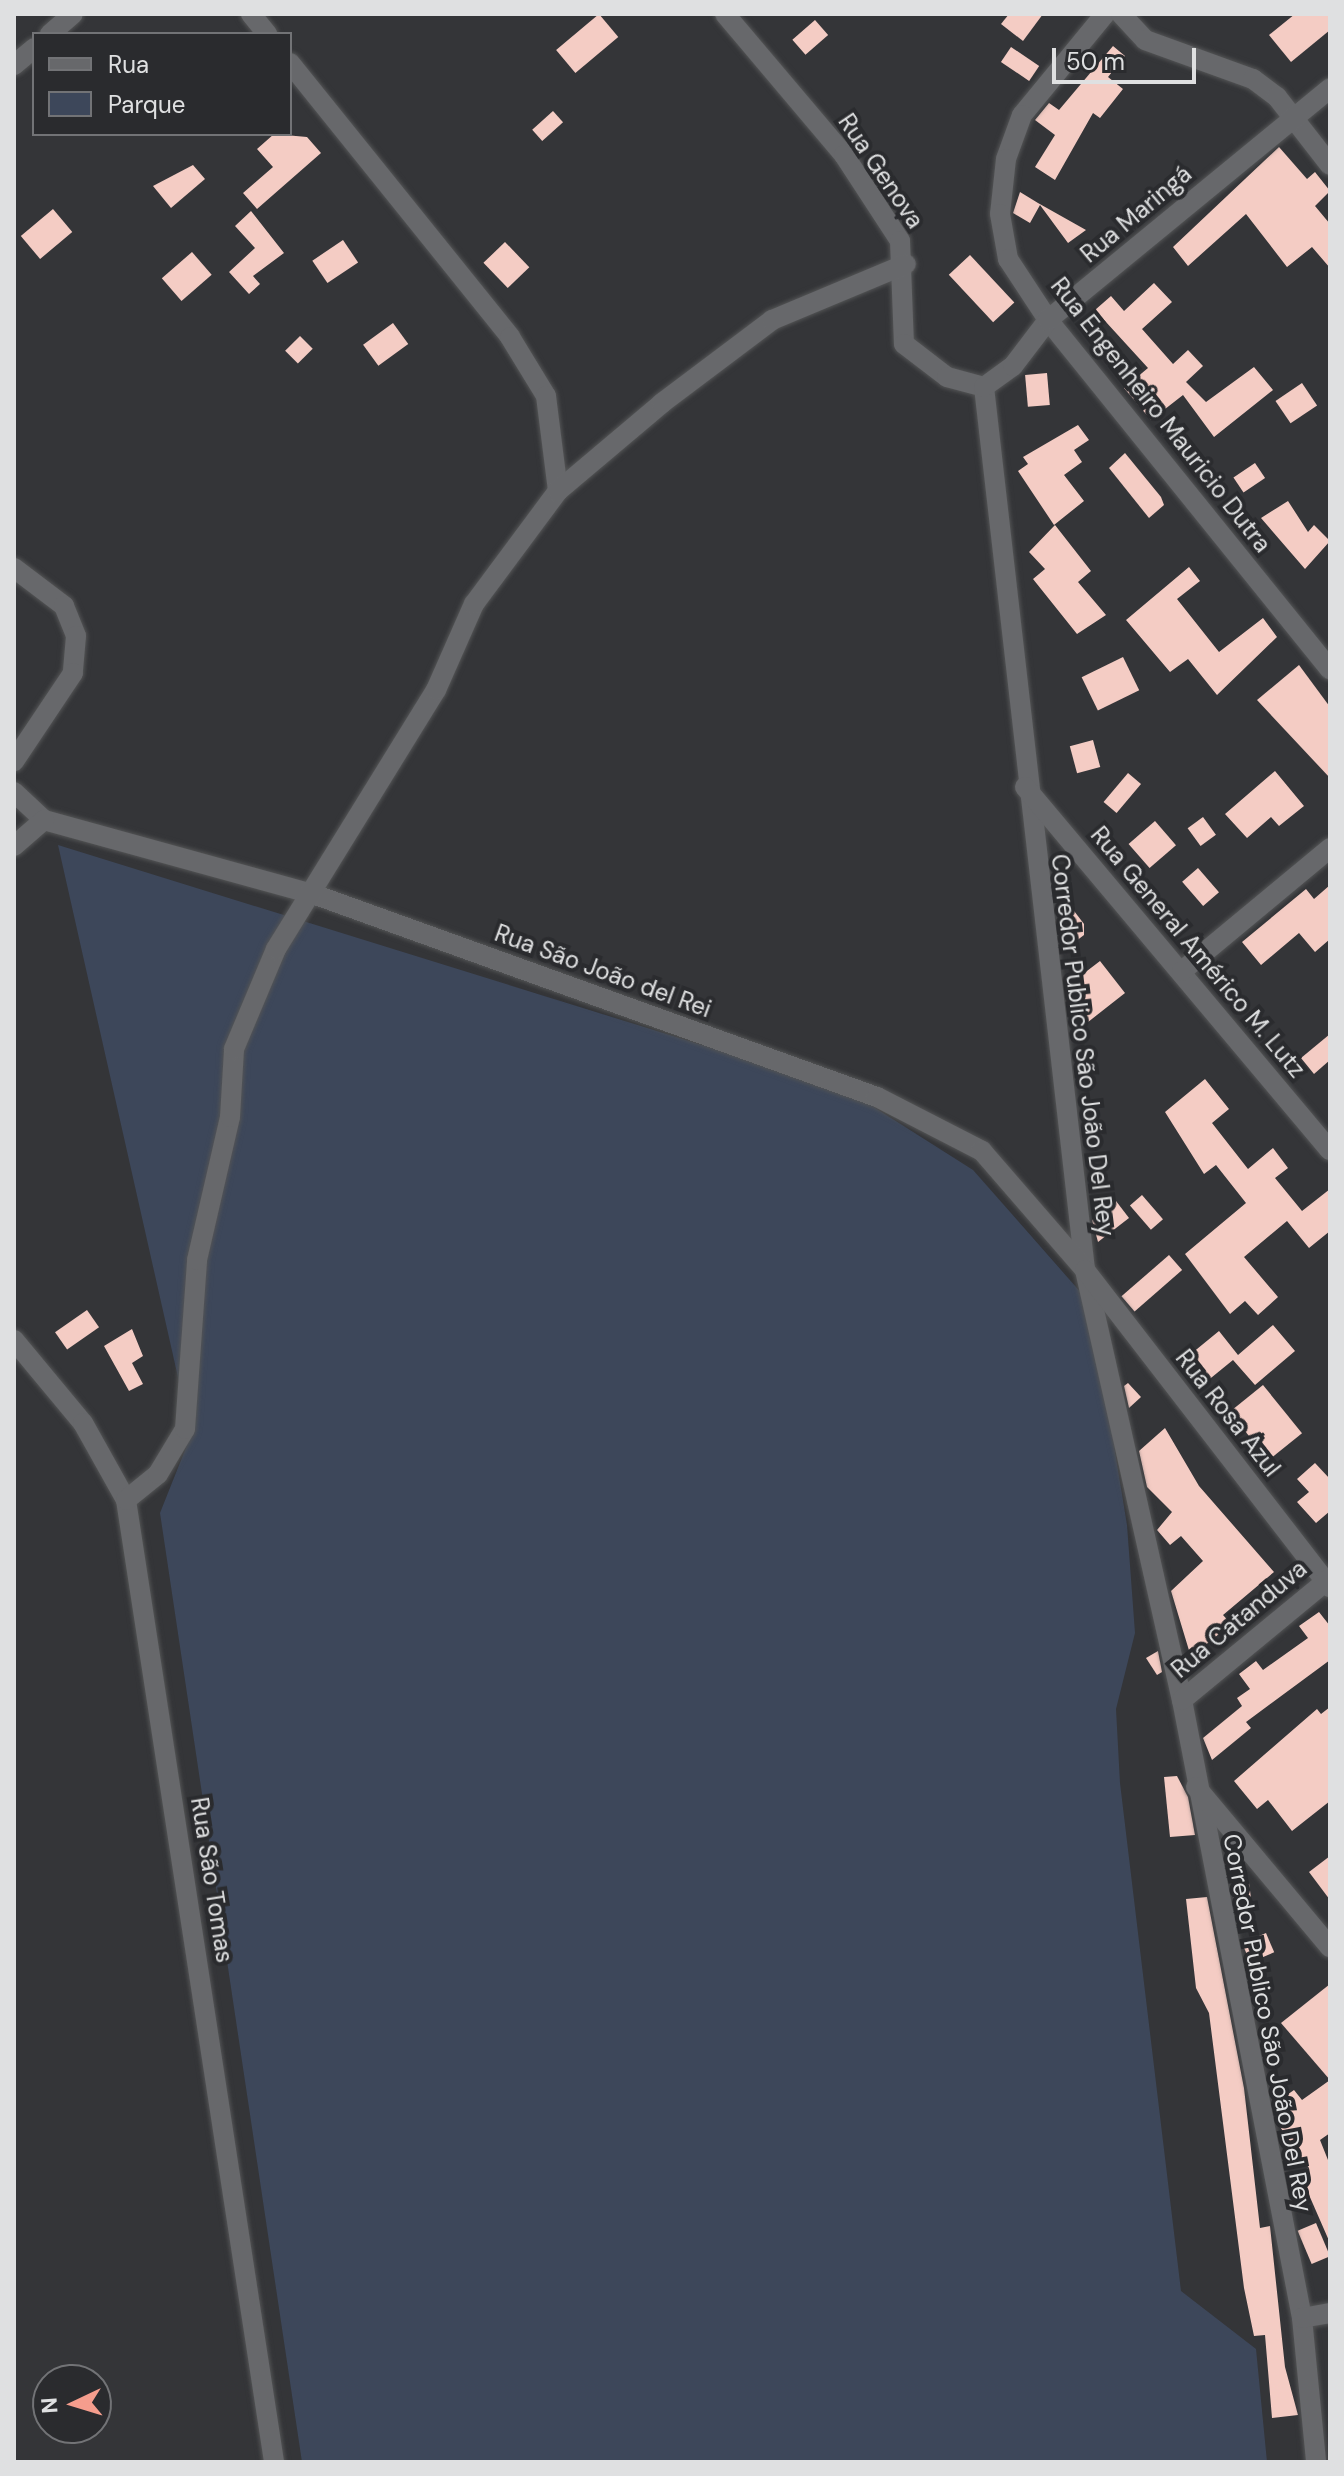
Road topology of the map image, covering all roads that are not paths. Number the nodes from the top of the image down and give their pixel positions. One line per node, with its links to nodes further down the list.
1 (73, 14): 6 (street)
2 (251, 14): 7 (street)
3 (725, 14): 14 (street, Rua Genova)
4 (1105, 14): 15 (street, Rua Engenheiro Mauricio Dutra)
5 (1121, 14): 12 (street)
6 (52, 32)
7 (265, 32)
8 (32, 50): 9 (street)
9 (14, 65)
10 (292, 65): 17 (street)
11 (1330, 88): 12 (street, Rua Maringá)
12 (1291, 117): 13 (street); 15 (street, Rua Maringá)
13 (1330, 165)
14 (906, 264): 16 (street, Rua Genova); 17 (street)
15 (1048, 320): 16 (street, Rua Maringá); 19 (street, Rua Engenheiro Mauricio Dutra)
16 (984, 387): 21 (street, Corredor Publico São João Del Rey)
17 (558, 491): 26 (street)
18 (14, 568): 20 (street)
19 (1330, 669)
20 (14, 761)
21 (1025, 787): 27 (street, Rua General Américo M. Lutz); 29 (street, Corredor Publico São João Del Rey)
22 (14, 792): 23 (street)
23 (44, 820): 24 (street); 26 (street, Rua São João del Rei)
24 (14, 846)
25 (1330, 848): 27 (street)
26 (313, 894): 29 (street, Rua São João del Rei); 31 (street)
27 (1182, 971): 28 (street, Rua General Américo M. Lutz)
28 (1330, 1150)
29 (1085, 1270): 32 (street, Rua Rosa Azul); 33 (street, Corredor Publico São João Del Rey)
30 (14, 1340): 31 (street, Rua São Tomas)
31 (126, 1500): 38 (street, Rua São Tomas)
32 (1328, 1582): 33 (street, Rua Catanduva)
33 (1182, 1700): 34 (street, Corredor Publico São João Del Rey)
34 (1193, 1784): 35 (street); 37 (street, Corredor Publico São João Del Rey)
35 (1330, 1947)
36 (1329, 2310): 37 (street)
37 (1302, 2318): 39 (street, Corredor Publico São João Del Rey)
38 (274, 2462)
39 (1316, 2462)

